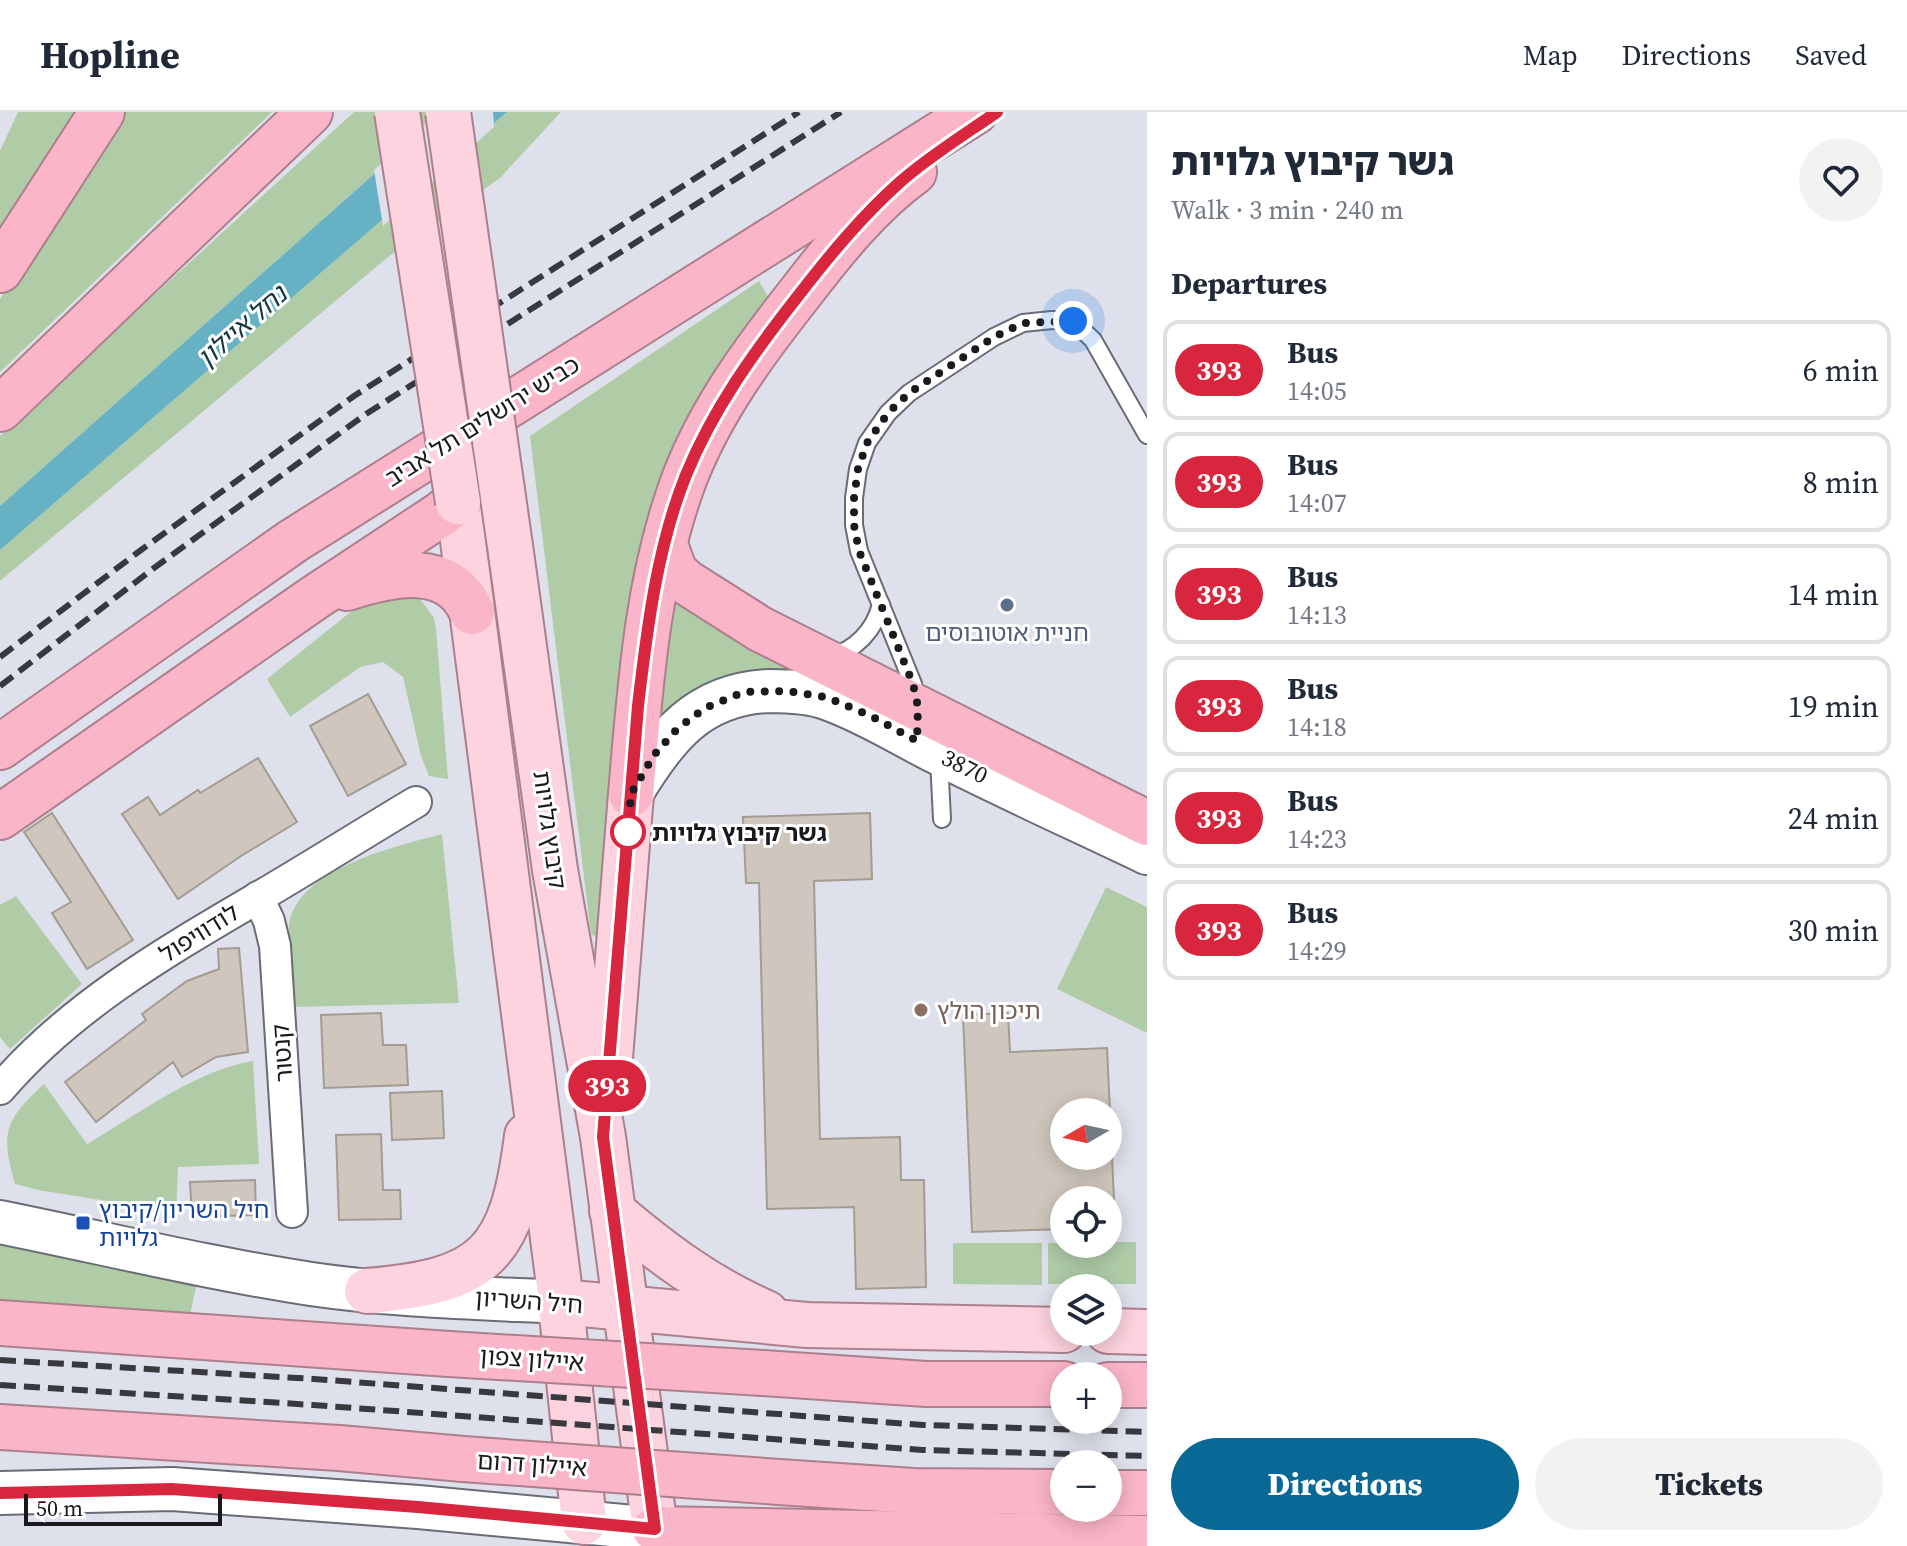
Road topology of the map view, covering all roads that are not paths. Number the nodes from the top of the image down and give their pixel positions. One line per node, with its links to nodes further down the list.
1 (102, 112): 7 (highway)
2 (310, 112): 8 (highway)
3 (397, 112): 11 (main road, קיבוץ גלויות, bridge)
4 (448, 112): 10 (main road, קיבוץ גלויות, bridge)
5 (975, 112): 18 (highway, כביש ירושלים תל אביב)
6 (997, 112): 12 (highway)
7 (0, 270)
8 (0, 409)
9 (1147, 435): 13 (lane)
10 (499, 458): 11 (highway); 28 (main road, קיבוץ גלויות, bridge)
11 (444, 512): 14 (highway); 15 (main road, קיבוץ גלויות)
12 (665, 545): 16 (highway); 19 (highway)
13 (878, 597): 16 (lane); 17 (lane)
14 (314, 598): 15 (highway); 21 (highway)
15 (472, 612): 26 (main road, קיבוץ גלויות)
16 (820, 659): 17 (highway)
17 (924, 734): 19 (main road, 3870); 22 (lane); 23 (highway); 24 (main road, 3870)
18 (0, 747)
19 (631, 794): 28 (main road)
20 (416, 802): 25 (street, לודוויפול)
21 (0, 817)
22 (942, 819)
23 (1147, 823)
24 (1147, 853)
25 (258, 897): 27 (street, לודוויפול); 30 (street, קנטור)
26 (529, 1053): 32 (main road); 33 (main road, קיבוץ גלויות)
27 (0, 1089)
28 (603, 1137): 29 (main road, קיבוץ גלויות)
29 (612, 1211): 34 (main road, קיבוץ גלויות); 36 (main road)
30 (292, 1212)
31 (9, 1216): 32 (main road, חיל השריון)
32 (367, 1291): 33 (main road, חיל השריון)
33 (561, 1302): 34 (main road, חיל השריון); 49 (main road, קיבוץ גלויות)
34 (627, 1308): 36 (main road, חיל השריון); 51 (main road, קיבוץ גלויות)
35 (0, 1323): 40 (highway, איילון צפון, bridge)
36 (807, 1325): 37 (main road, חיל השריון)
37 (1050, 1330)
38 (1122, 1331): 39 (main road)
39 (1147, 1332)
40 (1050, 1384)
41 (1122, 1385): 42 (highway)
42 (1147, 1385)
43 (0, 1427): 44 (highway, איילון דרום, bridge)
44 (1050, 1492)
45 (0, 1493): 48 (main road)
46 (1122, 1493): 47 (highway)
47 (1147, 1493)
48 (418, 1507): 49 (main road); 53 (main road)
49 (585, 1534): 51 (main road)
50 (915, 1535): 51 (highway); 52 (highway); 54 (highway)
51 (655, 1538)
52 (1147, 1538)
53 (494, 1546)
54 (859, 1546)

